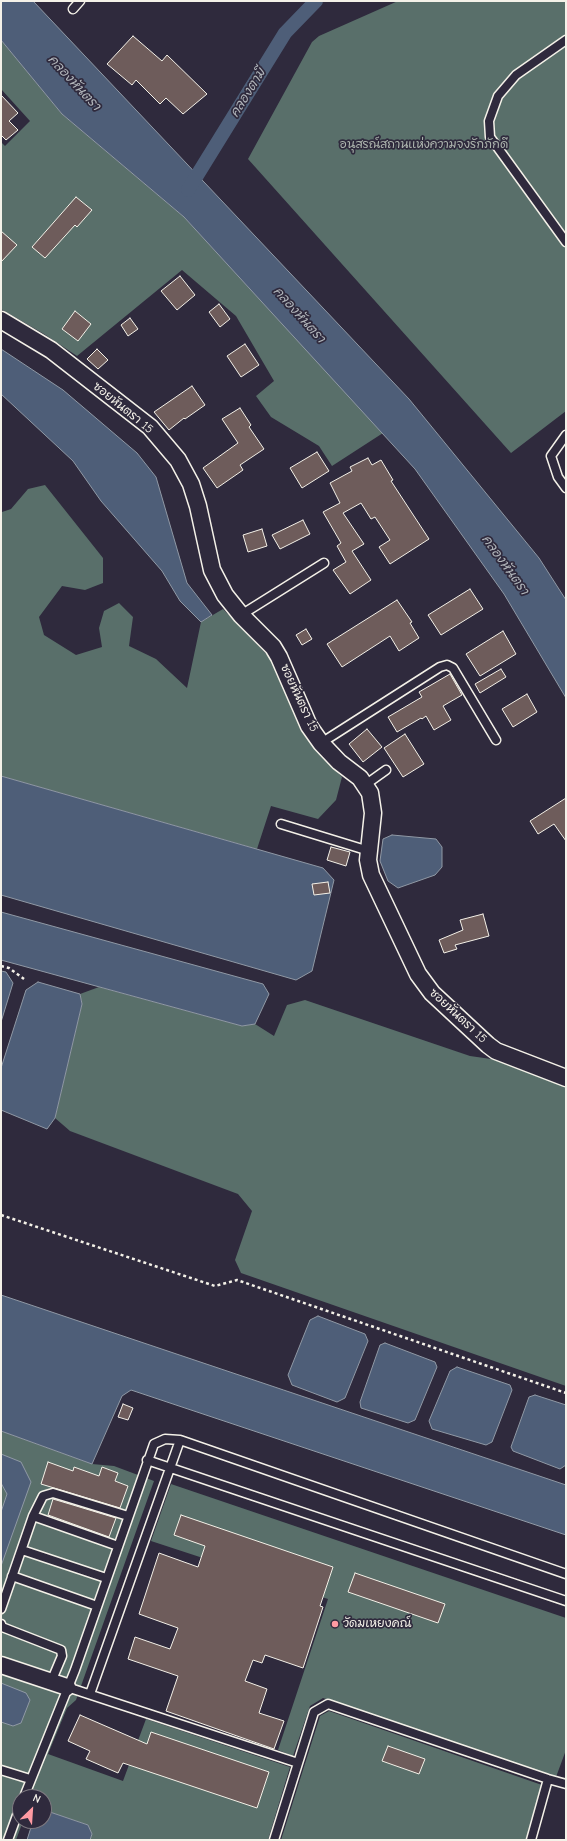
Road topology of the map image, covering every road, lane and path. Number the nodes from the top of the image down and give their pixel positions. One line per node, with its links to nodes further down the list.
1 (80, 1): 2 (lane)
2 (73, 9)
3 (566, 40): 4 (lane)
4 (566, 242)
5 (1, 320): 9 (street, ซอยหันตรา 15)
6 (566, 435): 7 (lane)
7 (566, 488)
8 (324, 563): 9 (lane)
9 (242, 615): 11 (street, ซอยหันตรา 15)
10 (496, 740): 11 (lane)
11 (321, 743): 13 (street, ซอยหันตรา 15)
12 (386, 770): 13 (lane)
13 (365, 785): 15 (street, ซอยหันตรา 15)
14 (281, 824): 15 (lane)
15 (369, 851): 18 (street, ซอยหันตรา 15)
16 (1, 966): 17 (path)
17 (24, 979)
18 (566, 1078)
19 (1, 1215): 20 (path)
20 (566, 1393)
21 (180, 1440): 22 (lane); 23 (lane); 28 (lane)
22 (147, 1460): 23 (lane); 25 (lane)
23 (170, 1467): 31 (lane); 38 (lane)
24 (33, 1516): 25 (lane); 26 (lane); 27 (lane)
25 (128, 1516): 26 (lane)
26 (118, 1546): 30 (lane)
27 (22, 1550): 29 (lane); 30 (lane)
28 (566, 1574)
29 (12, 1576): 32 (lane); 33 (lane)
30 (106, 1578): 32 (lane)
31 (566, 1601)
32 (97, 1606): 37 (lane)
33 (1, 1608)
34 (1, 1624): 36 (lane)
35 (1, 1665): 36 (street)
36 (51, 1682): 37 (street)
37 (68, 1687): 38 (lane); 41 (lane)
38 (90, 1694): 39 (lane)
39 (298, 1763): 42 (lane); 47 (lane)
40 (1, 1770): 41 (lane)
41 (30, 1779): 44 (lane)
42 (548, 1779): 43 (lane); 48 (lane)
43 (566, 1784)
44 (27, 1789)
45 (12, 1829): 46 (lane)
46 (8, 1840)
47 (274, 1840)
48 (531, 1840)

